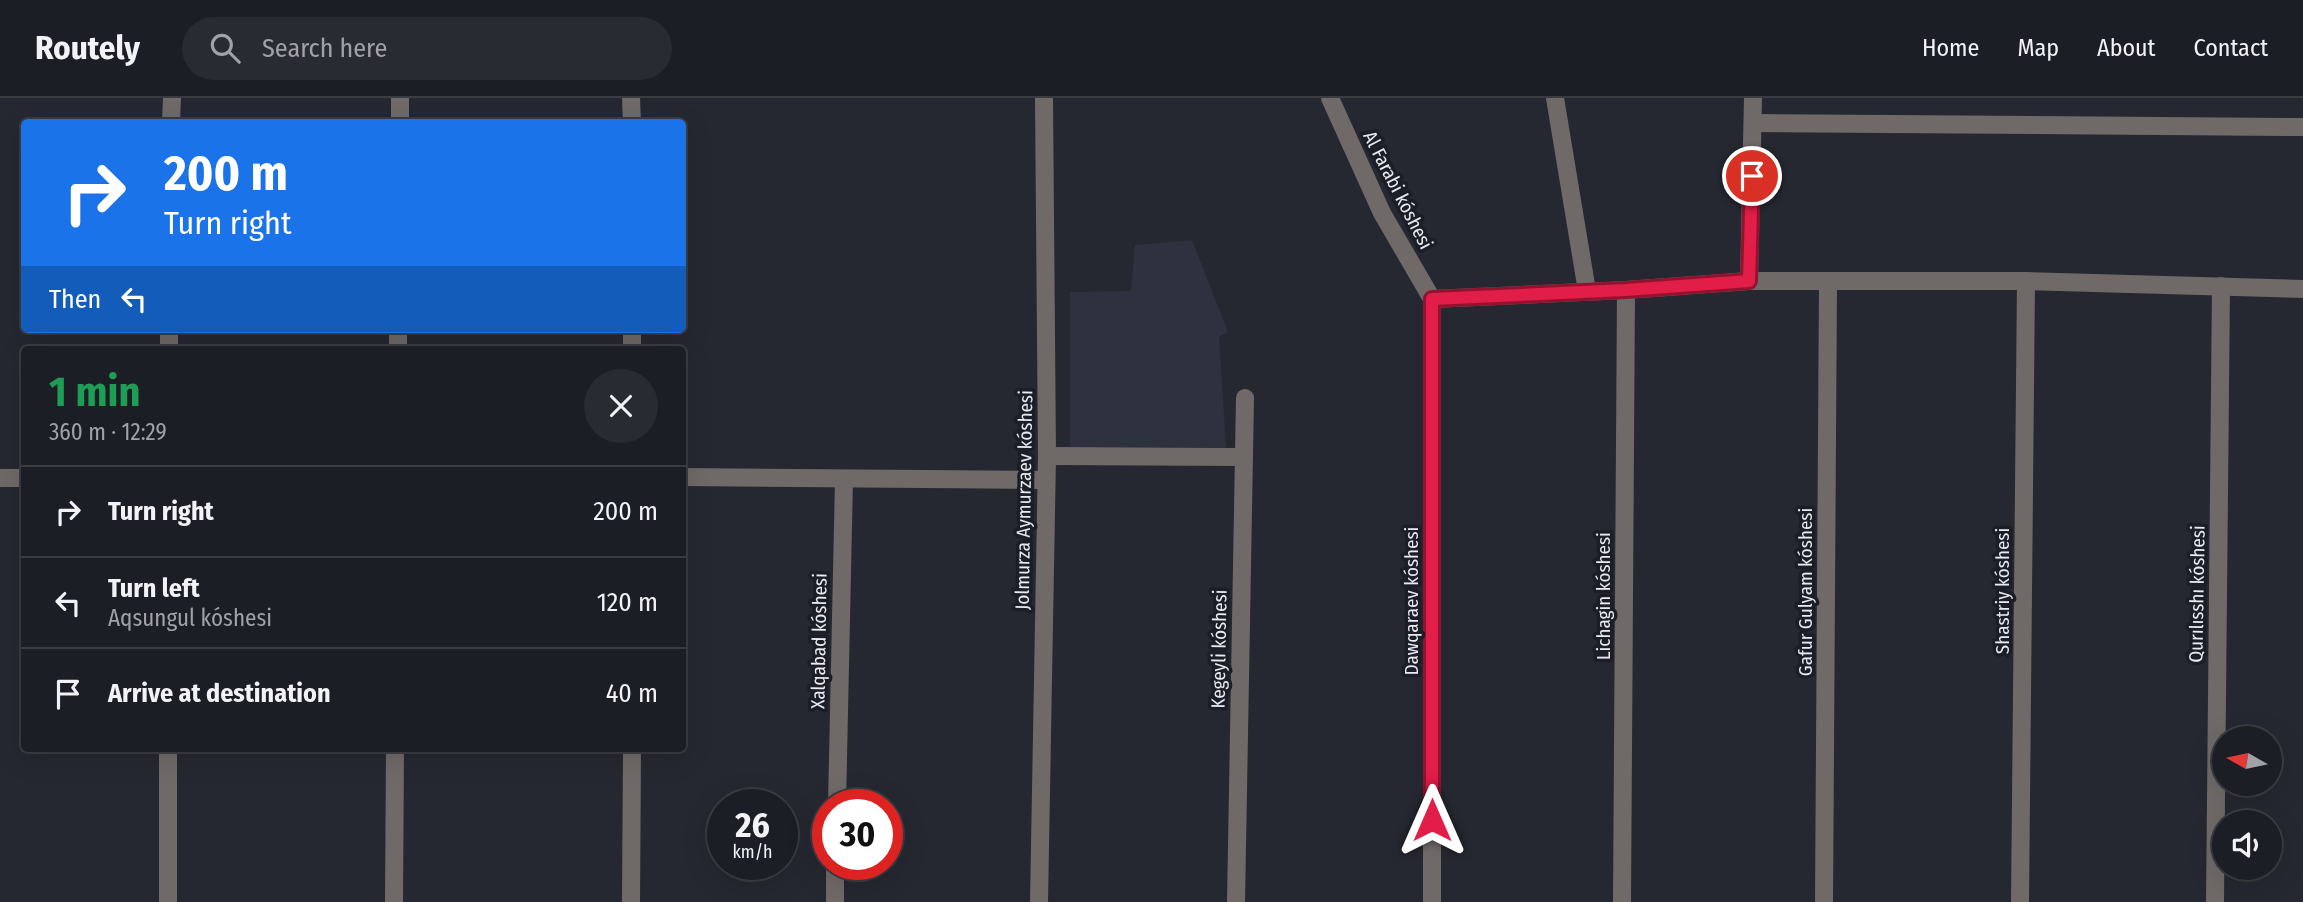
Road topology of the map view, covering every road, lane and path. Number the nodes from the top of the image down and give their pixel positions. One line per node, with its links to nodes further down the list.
1 (172, 98): 8 (street)
2 (400, 98): 9 (street)
3 (631, 98): 10 (street)
4 (1044, 98): 22 (street, Jolmurza Aymurzaev kóshesi)
5 (1330, 98): 20 (street, Al Farabi kóshesi)
6 (1555, 98): 18 (street)
7 (1753, 98): 11 (street)
8 (171, 119)
9 (400, 119)
10 (632, 119)
11 (1753, 123): 12 (street); 13 (street)
12 (2303, 127)
13 (1749, 281): 15 (street); 19 (street)
14 (2026, 281): 15 (street); 16 (street); 43 (street, Shastriy kóshesi)
15 (1828, 282): 42 (street, Gafur Gulyam kóshesi)
16 (2221, 286): 17 (street); 44 (street, Qurılısshı kóshesi)
17 (2303, 289)
18 (1587, 290): 19 (street); 20 (street)
19 (1626, 290): 41 (street, Lichagin kóshesi)
20 (1432, 299): 40 (street, Dawqaraev kóshesi)
21 (1245, 398): 23 (street, Kegeyli kóshesi)
22 (1047, 456): 23 (street); 28 (street, Jolmurza Aymurzaev kóshesi)
23 (1243, 457): 39 (street, Kegeyli kóshesi)
24 (686, 477): 27 (street)
25 (0, 478): 26 (street)
26 (21, 478)
27 (844, 479): 28 (street); 32 (street, Xalqabad kóshesi)
28 (1046, 480): 38 (street, Jolmurza Aymurzaev kóshesi)
29 (168, 752): 34 (street)
30 (395, 752): 35 (street)
31 (632, 752): 36 (street)
32 (837, 789)
33 (835, 880): 37 (street)
34 (168, 902)
35 (394, 902)
36 (631, 902)
37 (835, 902)
38 (1039, 902)
39 (1236, 902)
40 (1432, 902)
41 (1622, 902)
42 (1824, 902)
43 (2021, 902)
44 (2215, 902)

